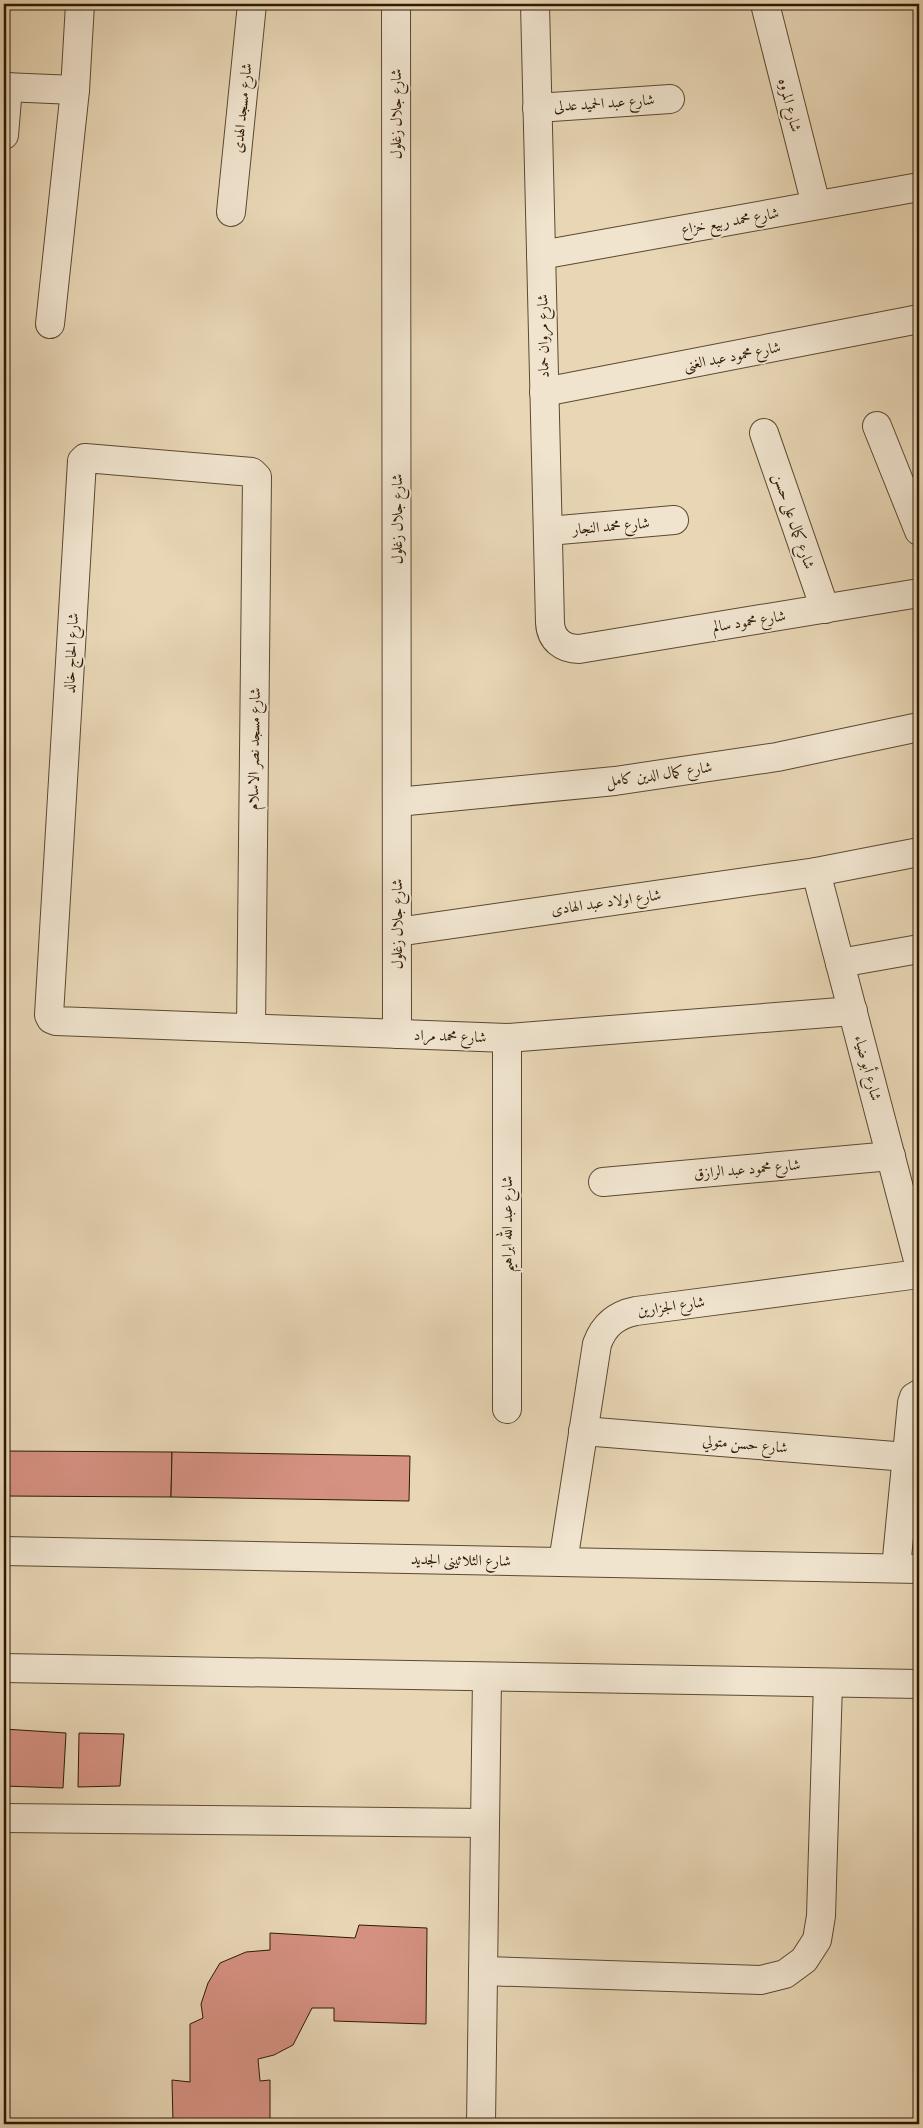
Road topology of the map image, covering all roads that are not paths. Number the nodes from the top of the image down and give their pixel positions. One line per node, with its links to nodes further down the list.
1 (80, 4): 7 (street)
2 (252, 4): 13 (street, شارع مسجد الهدى)
3 (396, 4): 28 (street, شارع جلال زغلول)
4 (535, 4): 9 (street, شارع مروان حماد)
5 (765, 4): 12 (street, شارع المروه)
6 (6, 87): 7 (street); 10 (street)
7 (75, 90): 16 (street)
8 (670, 99): 9 (street, شارع عبد الحميد عدلى)
9 (538, 108): 14 (street, شارع مروان حماد)
10 (4, 134)
11 (919, 187): 12 (street, شارع محمد ربيع خزاع)
12 (816, 206): 14 (street, شارع محمد ربيع خزاع)
13 (231, 212)
14 (541, 255): 17 (street, شارع مروان حماد)
15 (919, 319): 17 (street, شارع محمود عبد الغنى)
16 (50, 324)
17 (544, 392): 22 (street, شارع مروان حماد)
18 (877, 426): 23 (street)
19 (764, 433): 25 (street, شارع كمال على حسن)
20 (251, 472): 35 (street, شارع الحاج خالد); 36 (street, شارع مسجد نصر الاسلام)
21 (674, 520): 22 (street, شارع محمد النجار)
22 (548, 531): 26 (street, شارع مروان حماد)
23 (919, 531)
24 (919, 593): 25 (street, شارع محمود سالم)
25 (825, 609): 26 (street, شارع محمود سالم)
26 (579, 649)
27 (919, 727): 28 (street, شارع كمال الدين كامل)
28 (397, 802): 31 (street, شارع جلال زغلول)
29 (919, 852): 30 (street, شارع اولاد عبد الهادى)
30 (816, 872): 31 (street, شارع اولاد عبد الهادى); 33 (street, شارع أبو ضياء)
31 (397, 932): 37 (street, شارع جلال زغلول)
32 (919, 949): 33 (street)
33 (840, 963): 34 (street, شارع أبو ضياء)
34 (853, 1011): 38 (street, شارع محمد مراد); 39 (street, شارع أبو ضياء)
35 (49, 1015): 36 (street, شارع محمد مراد)
36 (251, 1028): 37 (street, شارع محمد مراد)
37 (397, 1034): 38 (street, شارع محمد مراد)
38 (507, 1038): 45 (street, شارع عبد الله ابراهيم)
39 (891, 1156): 40 (street, شارع محمود عبد الرازق); 41 (street, شارع أبو ضياء)
40 (603, 1182)
41 (914, 1221): 42 (street, شارع أبو ضياء)
42 (919, 1264)
43 (919, 1274): 46 (street, شارع الجزارين)
44 (919, 1394): 47 (street)
45 (507, 1409)
46 (583, 1431): 47 (street, شارع حسن متولي); 49 (street, شارع الجزارين)
47 (907, 1457): 50 (street)
48 (4, 1551): 49 (street, شارع الثلاثينى الجديد)
49 (563, 1562): 50 (street, شارع الثلاثينى الجديد)
50 (908, 1568)
51 (4, 1668): 52 (street)
52 (487, 1677): 53 (street); 56 (street)
53 (828, 1683): 54 (street); 57 (street)
54 (919, 1684)
55 (4, 1818): 56 (street)
56 (485, 1823): 57 (street)
57 (483, 1971): 58 (street)
58 (482, 2124)

